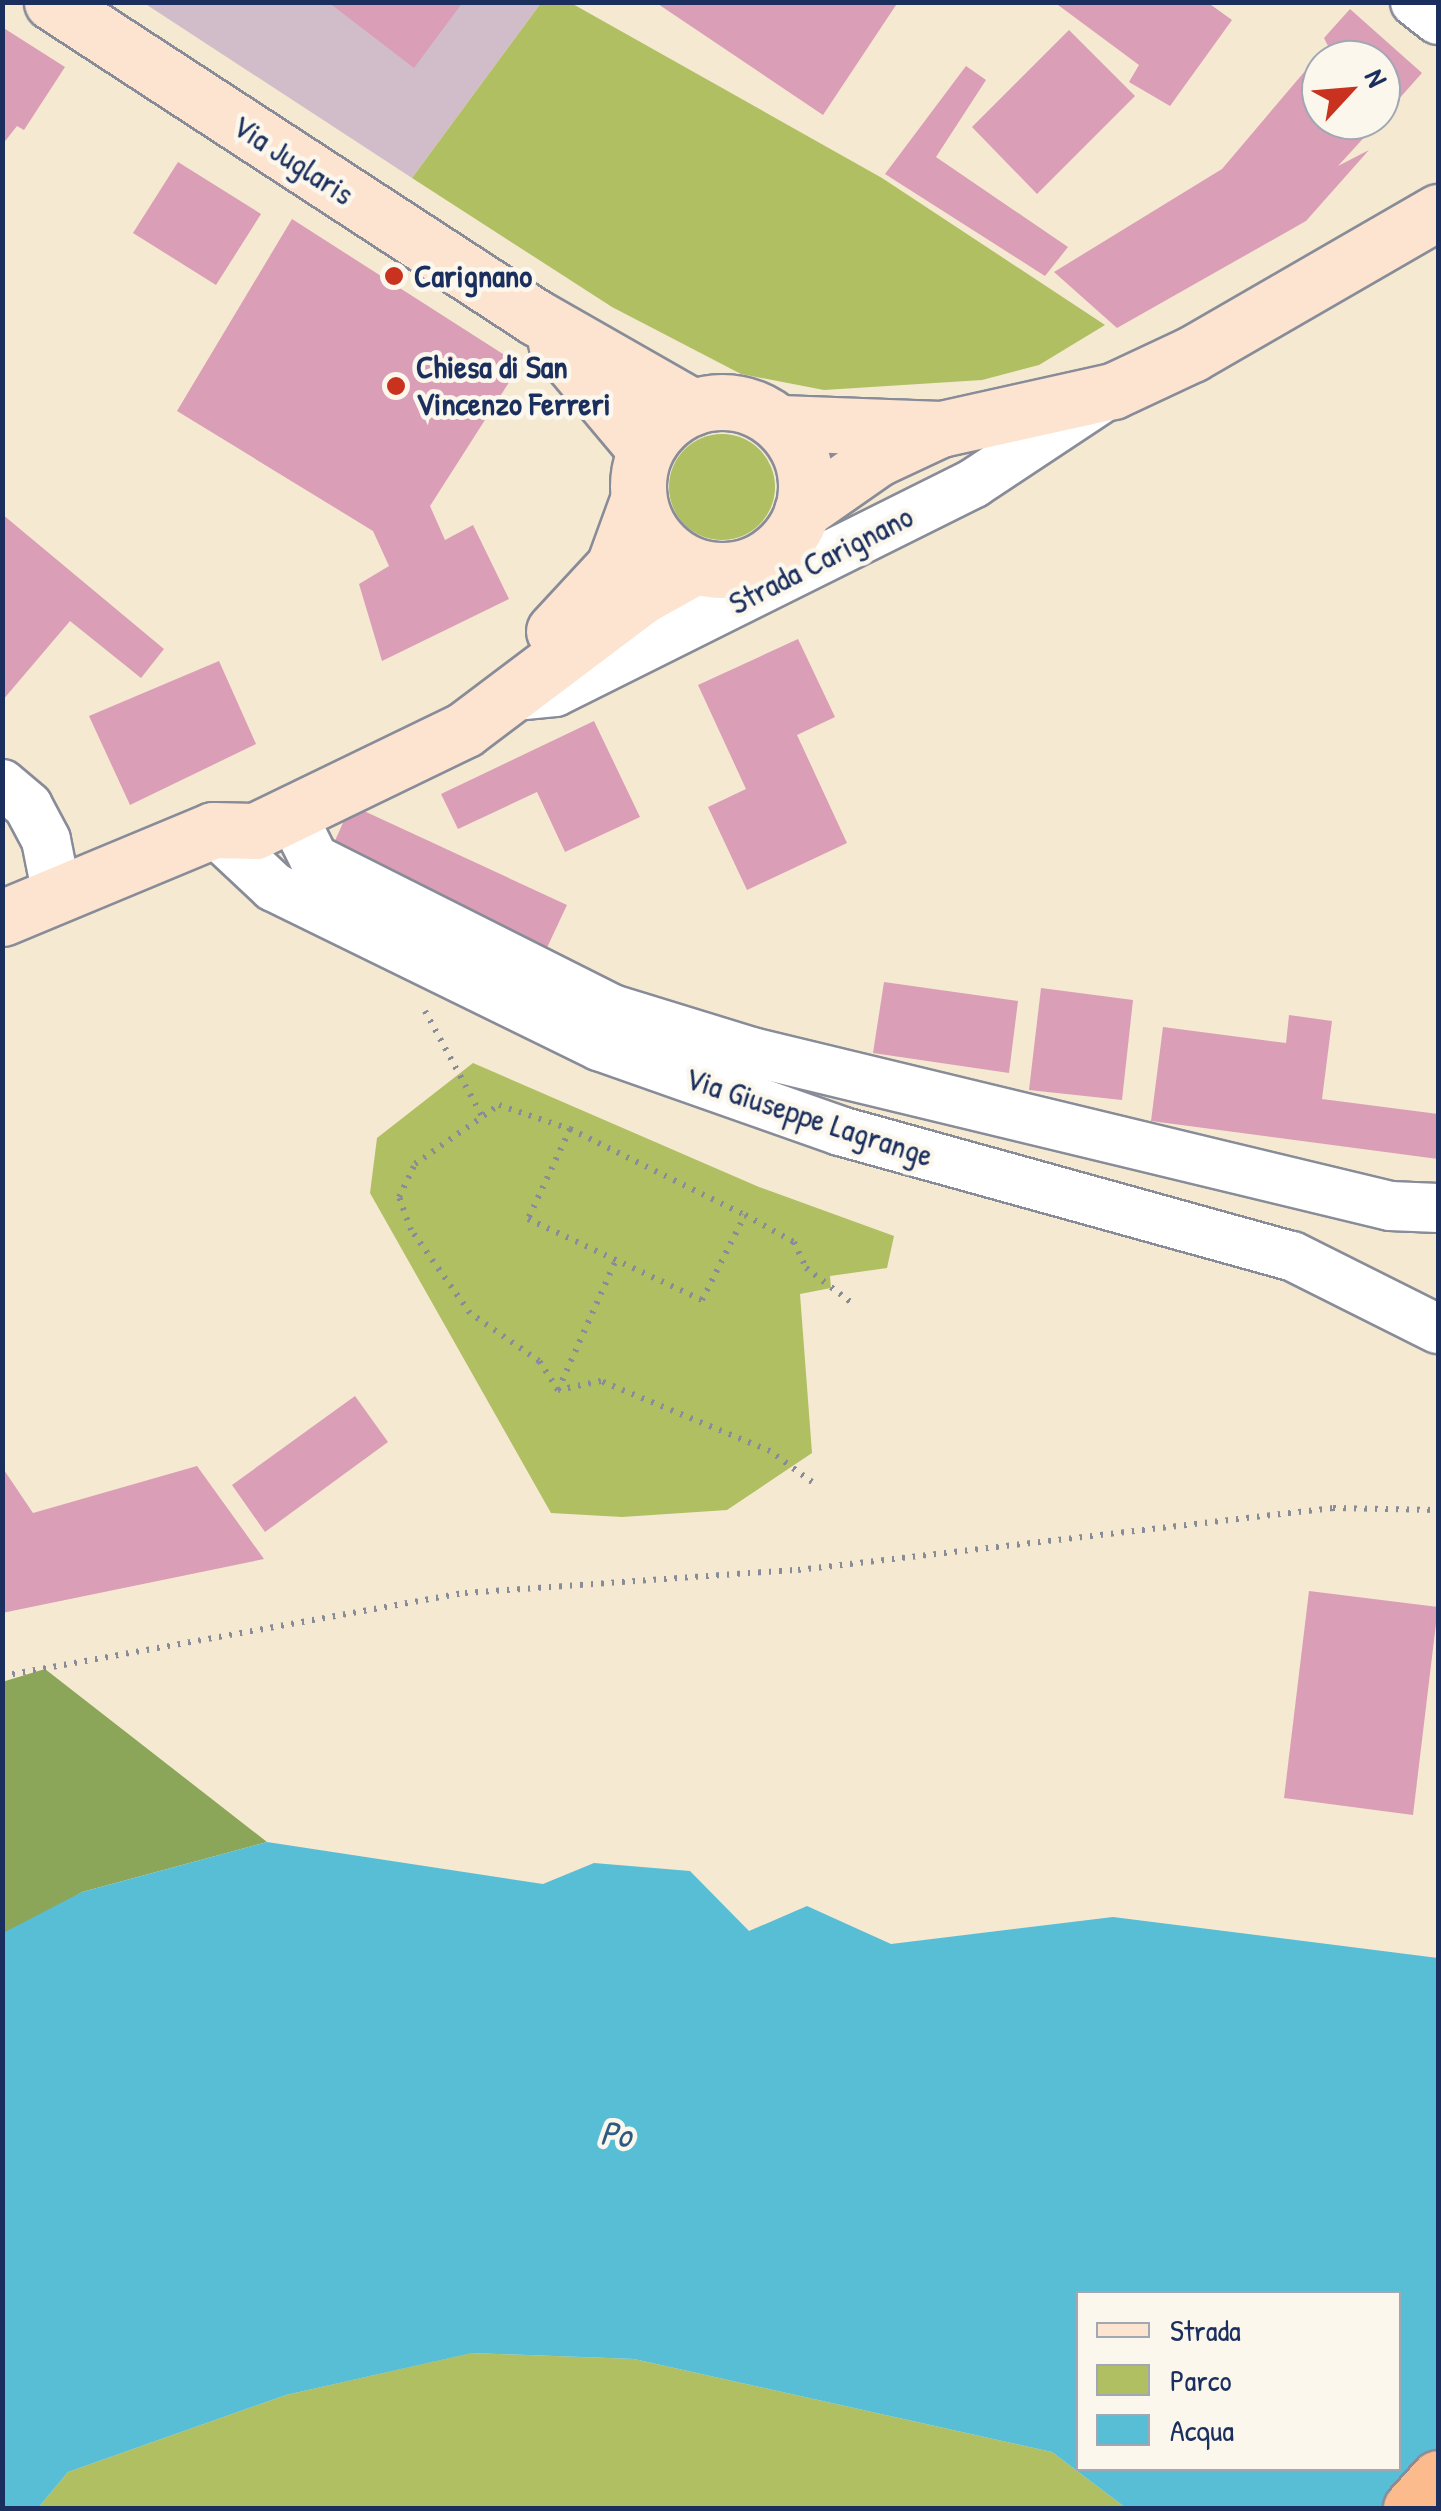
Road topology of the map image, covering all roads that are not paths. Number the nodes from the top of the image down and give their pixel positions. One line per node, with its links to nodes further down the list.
1 (1415, 2): 3 (street)
2 (87, 12): 5 (main road, Via Juglaris)
3 (1438, 20)
4 (1438, 212): 6 (main road, Strada Carignano)
5 (535, 317): 7 (main road, Via Juglaris); 10 (main road, Via Juglaris)
6 (1113, 391): 9 (main road, Strada Carignano); 13 (street, Strada Carignano)
7 (693, 406): 8 (main road); 10 (main road)
8 (780, 423): 9 (main road, Strada Carignano); 11 (main road)
9 (940, 429): 11 (main road, Strada Carignano)
10 (642, 474): 12 (main road); 16 (main road, Strada Carignano)
11 (802, 511): 12 (main road)
12 (694, 567): 13 (main road, Strada Carignano)
13 (514, 696): 15 (main road, Strada Carignano)
14 (2, 784): 17 (street)
15 (292, 814): 16 (main road, Strada Carignano); 19 (street, Via Giuseppe Lagrange)
16 (213, 830): 17 (main road, Strada Carignano); 22 (street, Via Giuseppe Lagrange)
17 (57, 895): 18 (main road, Strada Carignano)
18 (2, 918)
19 (1390, 1206): 20 (street, Via Giuseppe Lagrange); 21 (street)
20 (1438, 1208)
21 (1438, 1245)
22 (1438, 1329)
23 (1438, 2478): 24 (highway)
24 (1411, 2508)

